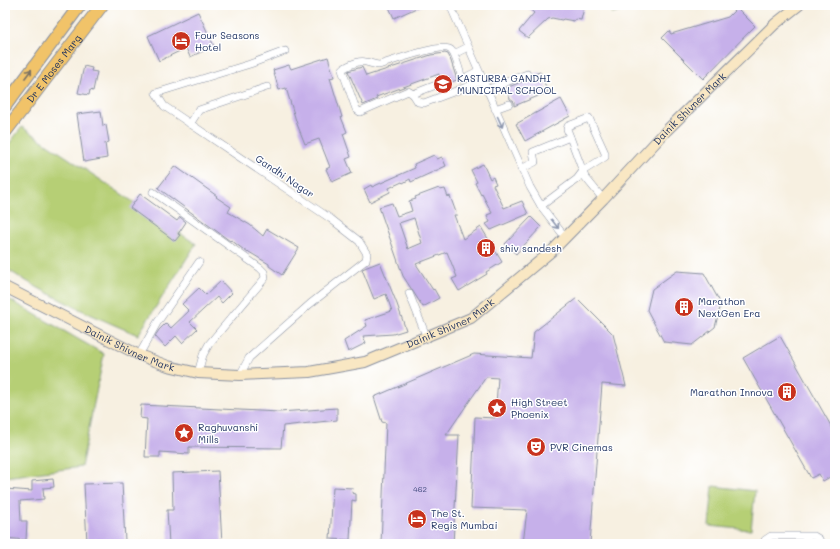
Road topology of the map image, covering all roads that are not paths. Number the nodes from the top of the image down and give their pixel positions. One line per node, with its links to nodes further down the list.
1 (80, 5): 16 (main road, Dr E Moses Marg, one-way to 1)
2 (102, 5): 19 (main road, Dr E Moses Marg)
3 (450, 5): 5 (street)
4 (799, 5): 24 (main road, Dainik Shivner Mark)
5 (468, 47): 7 (street); 8 (street)
6 (285, 50): 18 (street, Gandhi Nagar)
7 (458, 52)
8 (478, 71): 10 (street); 14 (street)
9 (527, 74): 13 (street)
10 (482, 81): 13 (street); 14 (street)
11 (441, 83): 14 (street)
12 (267, 87): 18 (street)
13 (486, 90): 17 (street)
14 (413, 94)
15 (509, 104): 17 (street)
16 (5, 106)
17 (495, 109): 21 (street, one-way to 21)
18 (190, 124): 33 (street, Gandhi Nagar)
19 (7, 126)
20 (570, 136): 21 (street); 22 (street); 22 (street)
21 (521, 169): 25 (street)
22 (583, 171): 24 (street); 25 (street)
23 (153, 192): 32 (street)
24 (603, 199): 26 (main road, Dainik Shivner Mark)
25 (541, 206): 26 (street, one-way to 26)
26 (565, 237): 30 (main road, Dainik Shivner Mark)
27 (199, 262): 31 (street)
28 (5, 287): 31 (main road, Dainik Shivner Mark)
29 (409, 293): 30 (street)
30 (427, 338): 33 (main road, Dainik Shivner Mark)
31 (139, 355): 32 (main road, Dainik Shivner Mark)
32 (198, 373): 33 (main road, Dainik Shivner Mark)
33 (240, 375)
34 (763, 544): 35 (street)
35 (822, 544)

